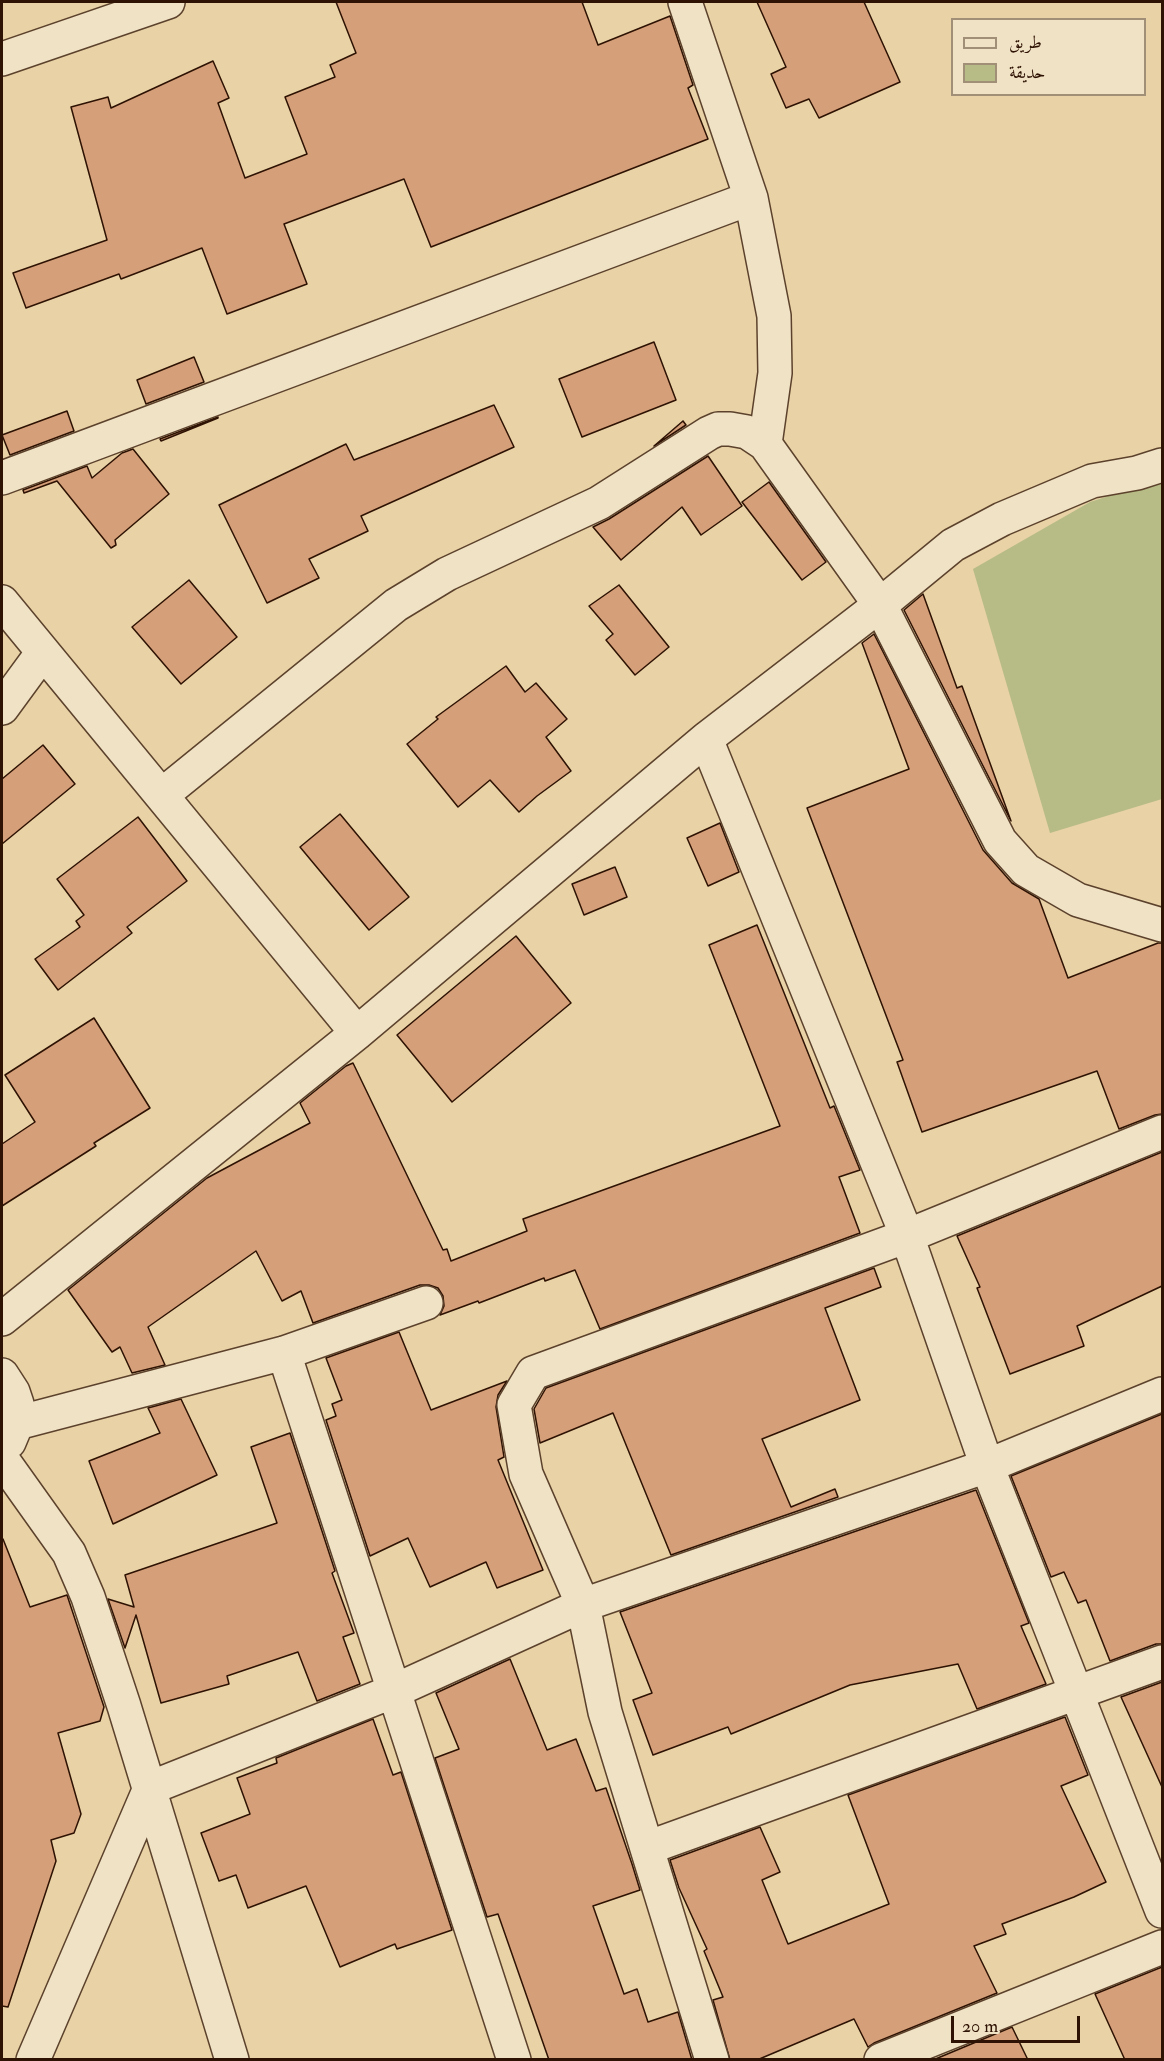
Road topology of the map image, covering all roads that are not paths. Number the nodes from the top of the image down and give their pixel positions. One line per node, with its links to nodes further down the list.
1 (168, 2): 3 (street)
2 (685, 2): 4 (street)
3 (2, 59)
4 (751, 198): 5 (street); 7 (street)
5 (765, 444): 9 (street); 13 (street)
6 (1162, 465): 9 (street)
7 (2, 478)
8 (2, 602): 10 (street)
9 (880, 605): 12 (street); 14 (street)
10 (43, 652): 11 (street); 13 (street)
11 (2, 708)
12 (706, 739): 15 (street); 17 (street)
13 (162, 795): 15 (street)
14 (1162, 924)
15 (357, 1033): 19 (street)
16 (1162, 1132): 17 (street)
17 (907, 1236): 26 (street); 27 (street)
18 (426, 1303): 20 (street)
19 (2, 1319)
20 (284, 1353): 23 (street); 29 (street)
21 (2, 1375): 23 (street)
22 (1162, 1394): 26 (street)
23 (17, 1423): 24 (street)
24 (2, 1452)
25 (2, 1459): 31 (street)
26 (987, 1466): 27 (street); 30 (street)
27 (583, 1605): 29 (street); 32 (street)
28 (1162, 1662): 30 (street)
29 (394, 1691): 31 (street); 37 (street)
30 (1076, 1692): 32 (street); 33 (street)
31 (150, 1788): 35 (street); 36 (street)
32 (647, 1848): 38 (street)
33 (1162, 1911)
34 (1162, 1947): 39 (street)
35 (33, 2060)
36 (232, 2060)
37 (514, 2060)
38 (712, 2060)
39 (881, 2060)

